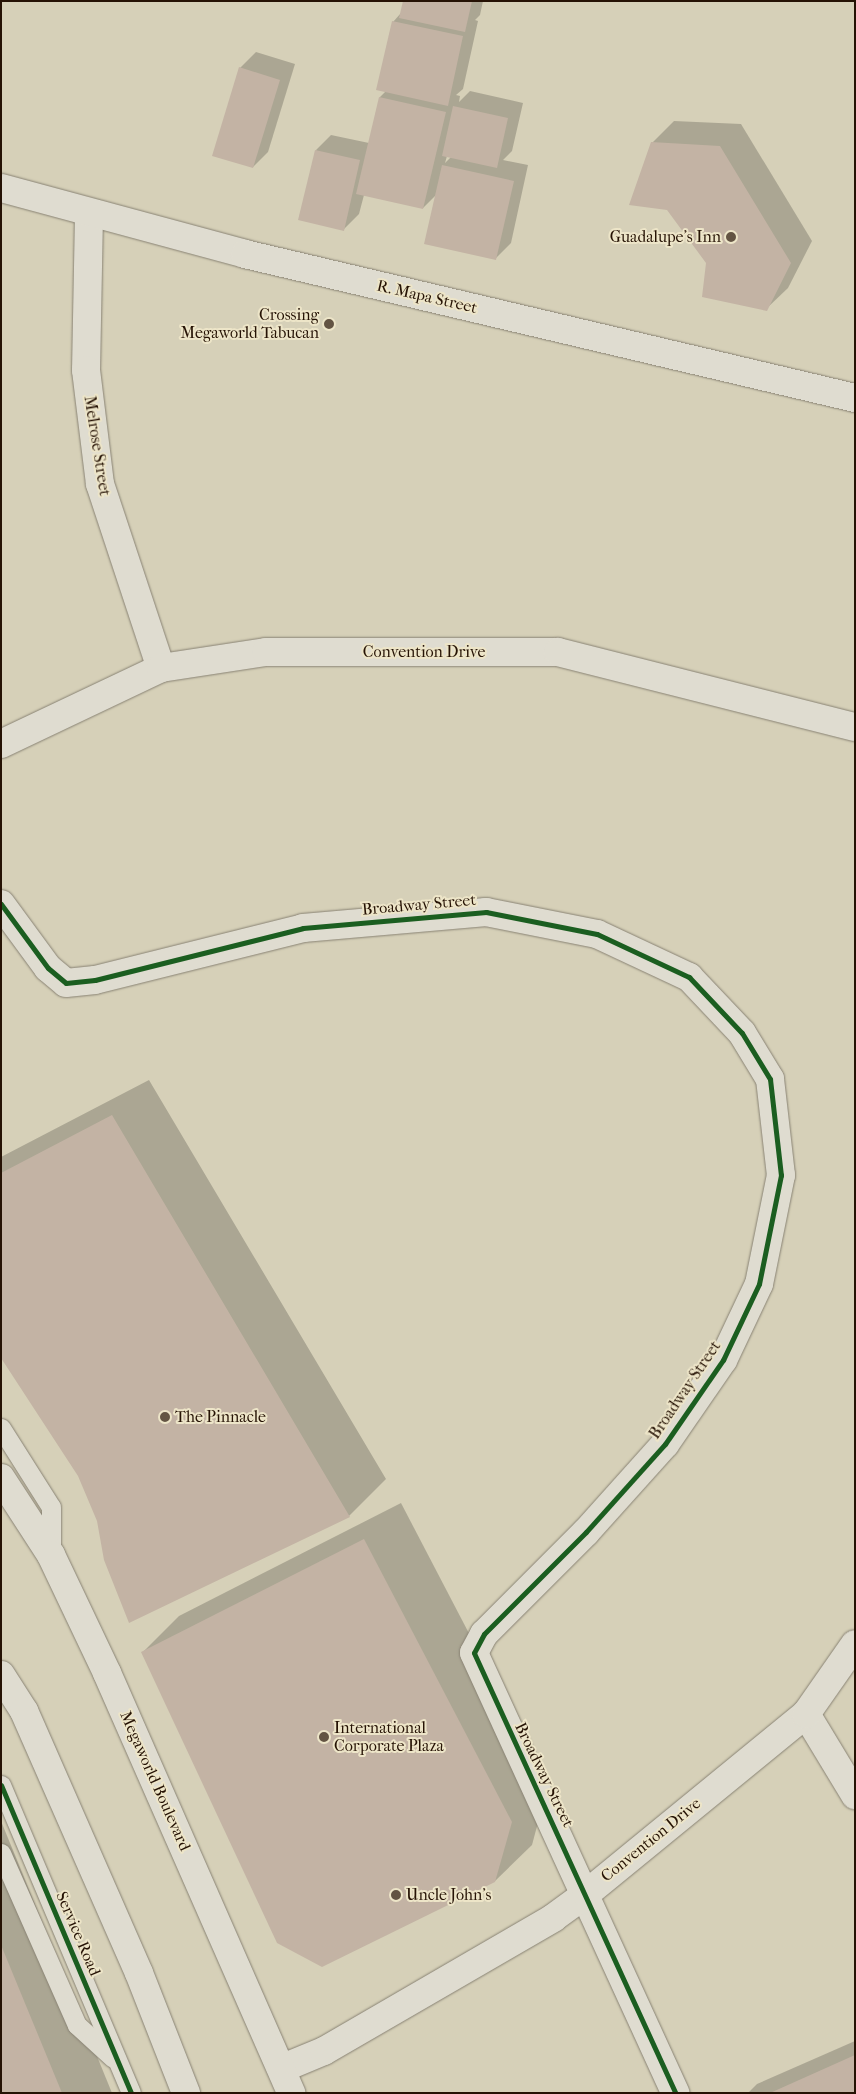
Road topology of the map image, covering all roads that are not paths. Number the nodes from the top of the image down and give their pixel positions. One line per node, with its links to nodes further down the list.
1 (1, 188): 2 (street, R. Mapa Street)
2 (90, 215): 3 (street, R. Mapa Street); 4 (street, Melrose Street)
3 (855, 398)
4 (161, 668): 5 (street, Convention Drive); 6 (street, Convention Drive)
5 (855, 727)
6 (1, 744)
7 (1, 904): 17 (street, Broadway Street)
8 (1, 1428): 10 (lane)
9 (1, 1478): 10 (street, Megaworld Boulevard)
10 (51, 1555): 19 (street, Megaworld Boulevard)
11 (855, 1644): 13 (street, Convention Drive)
12 (1, 1675): 21 (street)
13 (806, 1714): 15 (street); 17 (street, Convention Drive)
14 (1, 1785): 18 (lane, Service Road)
15 (855, 1795)
16 (1, 1853): 18 (lane)
17 (586, 1894): 19 (street, Convention Drive); 22 (street, Broadway Street)
18 (118, 2062): 20 (lane, Service Road)
19 (287, 2080)
20 (131, 2093)
21 (186, 2093)
22 (675, 2093)

